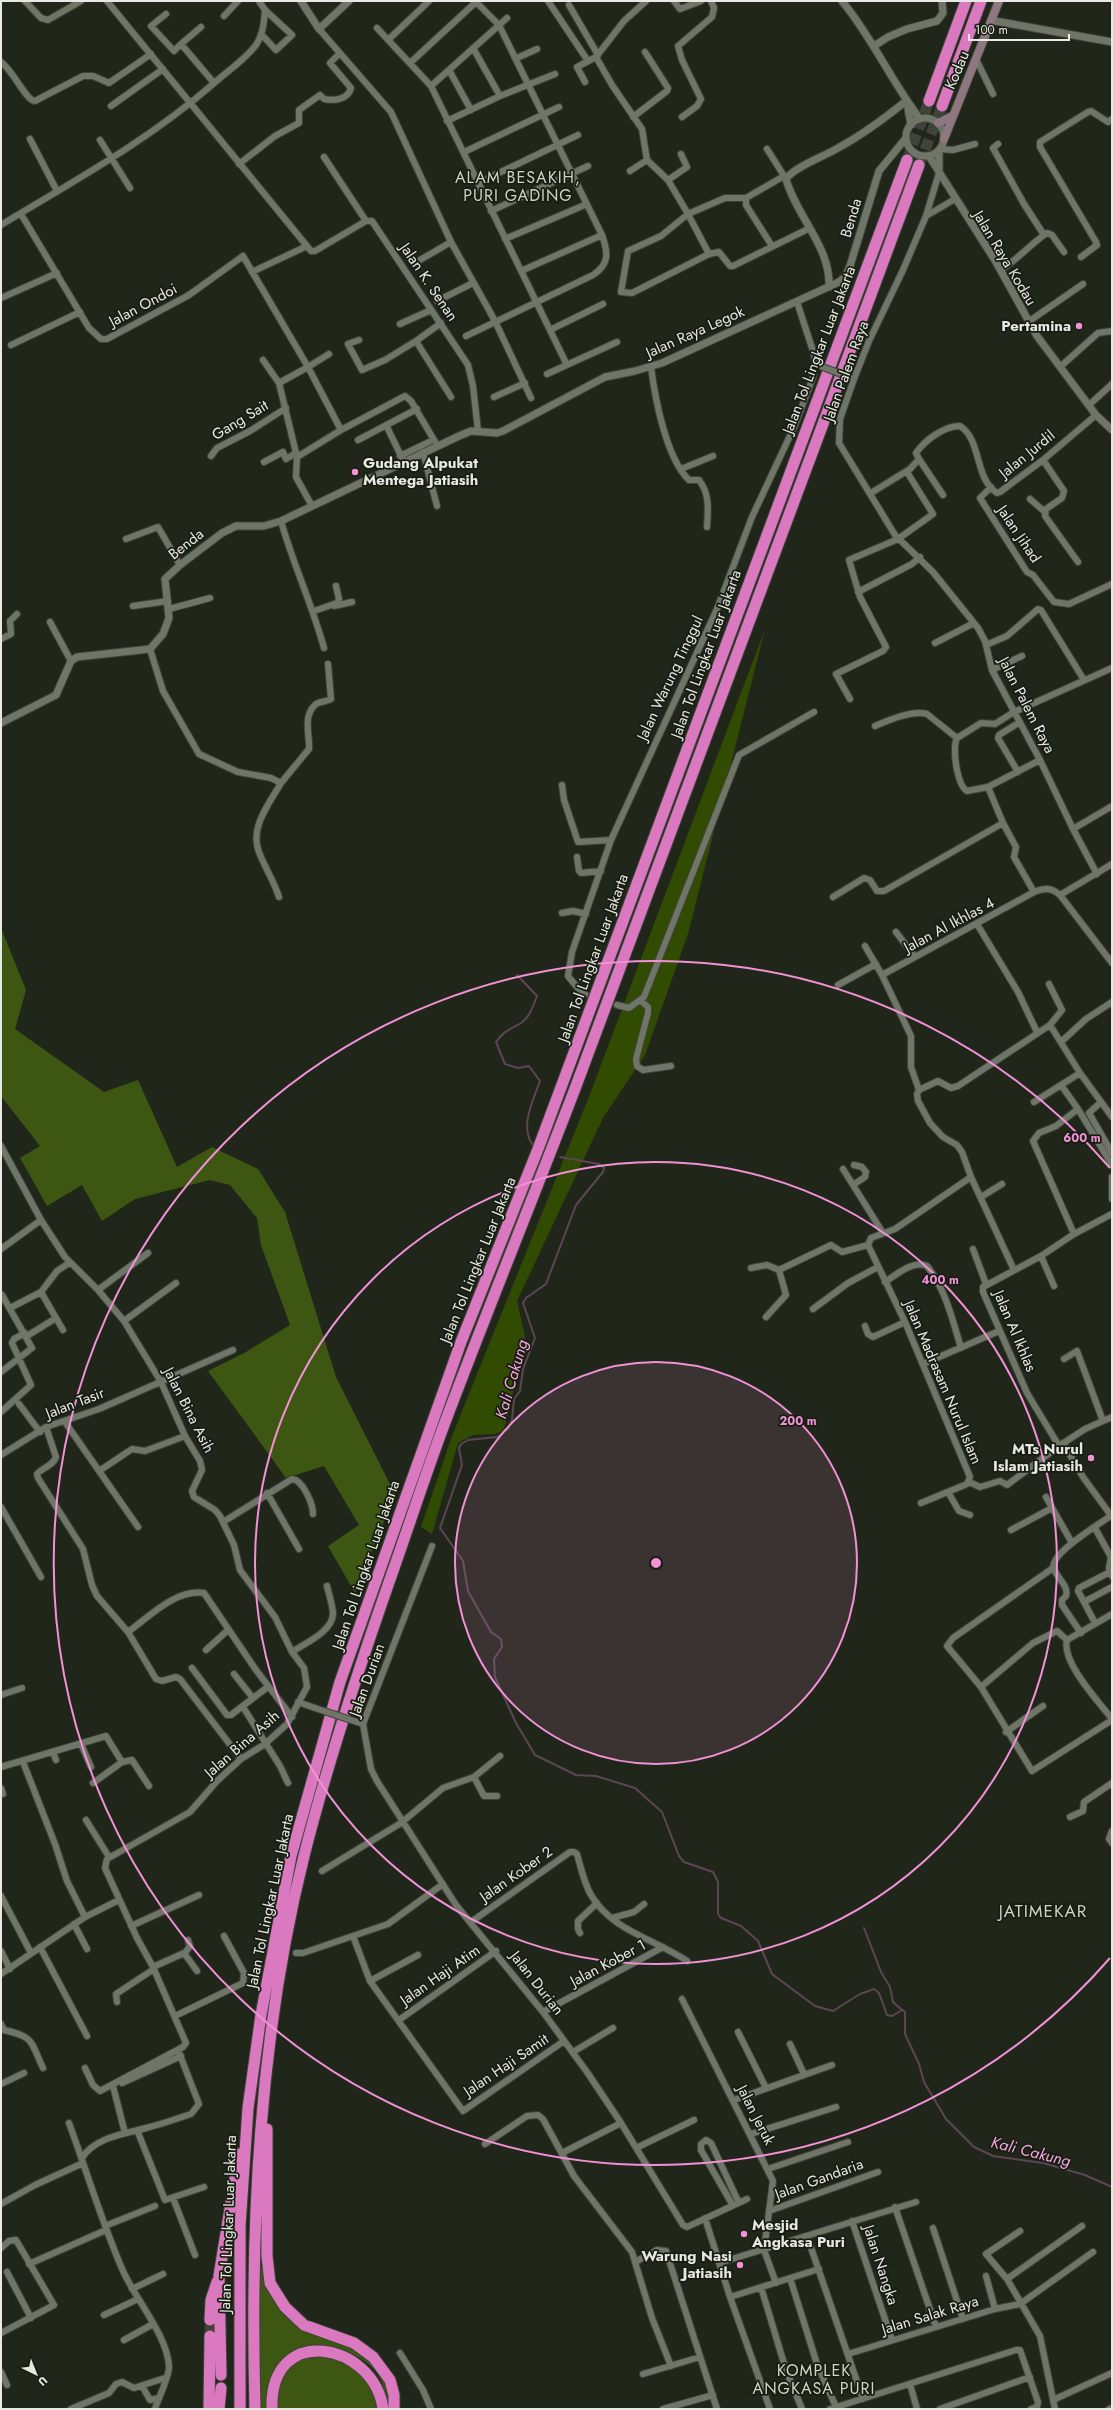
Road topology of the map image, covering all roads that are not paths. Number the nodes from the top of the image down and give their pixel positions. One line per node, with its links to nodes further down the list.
1 (25, 1): 21 (street)
2 (81, 1): 21 (street)
3 (107, 1): 41 (street)
4 (238, 1): 25 (street)
5 (259, 1): 23 (street)
6 (302, 1): 31 (street)
7 (349, 1): 31 (street)
8 (429, 1): 34 (street)
9 (476, 1): 28 (street); 48 (street)
10 (548, 1): 46 (street)
11 (674, 1): 12 (street)
12 (701, 1)
13 (711, 1): 68 (street)
14 (842, 1): 37 (street)
15 (942, 1): 37 (street)
16 (966, 1): 58 (highway)
17 (981, 1): 62 (highway)
18 (999, 1): 33 (main road, Kodau)
19 (1005, 1): 27 (main road, Kodau)
20 (644, 2): 43 (street)
21 (71, 3)
22 (569, 5): 43 (street)
23 (265, 10): 32 (street); 32 (street)
24 (166, 14): 36 (street)
25 (224, 16)
26 (507, 18): 28 (street)
27 (995, 21): 33 (main road, Kodau); 35 (street)
28 (500, 25): 38 (street); 44 (street)
29 (201, 27): 36 (street)
30 (377, 28): 34 (street)
31 (319, 29): 42 (street)
32 (261, 34): 53 (street)
33 (986, 35): 45 (main road, Kodau)
34 (388, 40): 48 (street)
35 (1112, 42)
36 (181, 44): 53 (street)
37 (874, 46): 59 (street)
38 (473, 48): 50 (street); 57 (street)
39 (537, 49): 44 (street)
40 (645, 52): 67 (street)
41 (151, 54): 47 (street); 49 (street)
42 (339, 54): 92 (street); 116 (street)
43 (597, 56): 46 (street); 67 (street)
44 (517, 58): 54 (street)
45 (976, 59): 56 (street); 66 (main road, Kodau)
46 (588, 61): 52 (street)
47 (1, 62)
48 (410, 63): 55 (street)
49 (163, 69): 60 (street); 61 (street)
50 (448, 70): 55 (street); 64 (street)
51 (555, 74): 54 (street)
52 (585, 82)
53 (214, 83): 60 (street)
54 (528, 84): 57 (street); 65 (street)
55 (430, 86): 71 (street)
56 (993, 94)
57 (500, 96): 64 (street)
58 (929, 101)
59 (907, 102): 69 (street); 73 (street); 98 (street)
60 (191, 104): 90 (street); 92 (street)
61 (111, 106)
62 (942, 106)
63 (559, 107): 65 (street)
64 (471, 110): 71 (street)
65 (544, 115): 81 (street); 84 (street)
66 (952, 116): 72 (main road); 78 (main road, Kodau)
67 (633, 117): 91 (street)
68 (682, 117)
69 (920, 119): 72 (street); 73 (street)
70 (1112, 119): 121 (street)
71 (447, 121): 84 (street)
72 (938, 123): 78 (street)
73 (911, 124): 75 (street)
74 (578, 135): 81 (street)
75 (906, 138): 85 (street, Benda); 87 (street)
76 (30, 139): 102 (street)
77 (100, 140): 90 (street)
78 (944, 140): 83 (street)
79 (975, 144): 83 (street)
80 (998, 144): 114 (street)
81 (558, 145): 97 (street); 100 (street)
82 (767, 149): 98 (street)
83 (940, 149): 88 (street); 96 (street)
84 (464, 152): 100 (street)
85 (893, 152): 87 (street); 129 (street, Benda)
86 (681, 154): 99 (street)
87 (908, 154): 88 (street); 457 (highway, Jalan Tol Lingkar Luar Jakarta)
88 (929, 156): 96 (street, Jalan Raya Kodau)
89 (324, 157): 110 (street, Jalan K. Senan)
90 (112, 158): 101 (street); 102 (street)
91 (647, 160): 95 (street); 99 (street)
92 (239, 164): 117 (street)
93 (920, 165): 454 (highway, Jalan Tol Lingkar Luar Jakarta)
94 (588, 166): 97 (street)
95 (630, 171)
96 (939, 172): 104 (street, Jalan Raya Kodau); 109 (street, Jalan Palem Raya)
97 (572, 174): 105 (street); 106 (street)
98 (785, 178): 103 (street); 112 (street)
99 (668, 180): 108 (street)
100 (478, 183): 106 (street)
101 (130, 188)
102 (57, 191): 107 (street)
103 (746, 198): 108 (street); 118 (street)
104 (955, 199): 109 (street); 123 (street, Jalan Raya Kodau)
105 (587, 204): 113 (street); 115 (street)
106 (491, 212): 115 (street)
107 (21, 214): 111 (street); 126 (street, Jalan Ondoi)
108 (688, 214): 120 (street); 120 (street)
109 (926, 216): 156 (street, Jalan Palem Raya)
110 (366, 221): 117 (street); 135 (street, Jalan K. Senan)
111 (1, 225)
112 (810, 228): 118 (street); 129 (street)
113 (602, 235): 124 (street); 131 (street)
114 (1044, 235): 119 (street); 123 (street)
115 (505, 239): 124 (street)
116 (451, 242): 122 (street); 127 (street)
117 (307, 246): 125 (street)
118 (772, 246): 120 (street)
119 (1064, 252)
120 (709, 254)
121 (1081, 257)
122 (416, 264)
123 (1000, 270): 138 (street, Jalan Raya Kodau)
124 (521, 271): 131 (street)
125 (252, 272): 136 (street, Jalan Ondoi); 152 (street)
126 (56, 273): 130 (street); 136 (street, Jalan Ondoi)
127 (473, 283): 132 (street); 137 (street)
128 (1083, 284): 138 (street)
129 (829, 287): 133 (street, Jalan Raya Legok)
130 (1, 298)
131 (536, 300): 137 (street); 141 (street)
132 (437, 301)
133 (797, 302): 150 (street, Jalan Warung Tinggul); 153 (street, Jalan Raya Legok)
134 (603, 304): 141 (street)
135 (431, 310): 139 (street, Jalan K. Senan); 140 (street)
136 (80, 312): 147 (street)
137 (495, 321): 143 (street); 158 (street)
138 (1028, 322): 154 (street, Jalan Raya Kodau)
139 (441, 323): 145 (street); 170 (street, Jalan K. Senan)
140 (400, 324)
141 (550, 330): 151 (street)
142 (1112, 331): 154 (street)
143 (466, 336)
144 (359, 340): 145 (street)
145 (416, 341): 161 (street)
146 (617, 342): 151 (street)
147 (11, 345)
148 (329, 354): 152 (street)
149 (263, 360): 157 (street)
150 (818, 364): 156 (street, bridge); 238 (street, Jalan Warung Tinggul)
151 (567, 365): 155 (street)
152 (308, 366): 157 (street); 168 (street)
153 (652, 367): 170 (street, Jalan Raya Legok); 183 (street)
154 (1060, 367): 163 (street, Jalan Raya Kodau)
155 (547, 374)
156 (853, 378): 186 (street, Jalan Palem Raya)
157 (279, 383): 164 (street)
158 (525, 383): 160 (street); 162 (street)
159 (1112, 384): 163 (street)
160 (494, 397)
161 (451, 398)
162 (531, 398)
163 (1089, 405): 166 (street, Jalan Raya Kodau)
164 (286, 408): 176 (street); 177 (street, Gang Sait)
165 (416, 409): 167 (street); 168 (street); 174 (street)
166 (1096, 415): 169 (street, Jalan Raya Kodau); 181 (street, Jalan Jurdil)
167 (386, 425): 172 (street); 179 (street)
168 (341, 430): 176 (street)
169 (1112, 430)
170 (478, 431): 171 (street, Jalan Raya Legok)
171 (459, 436): 174 (street, Benda)
172 (358, 440)
173 (429, 442): 179 (street)
174 (437, 445): 175 (street, Benda)
175 (423, 452): 179 (street, Benda); 190 (street)
176 (296, 455): 182 (street); 189 (street)
177 (211, 456)
178 (713, 456): 183 (street)
179 (402, 459): 189 (street, Benda)
180 (919, 459): 184 (street); 185 (street, Jalan Jurdil); 187 (street)
181 (1043, 460): 185 (street, Jalan Jurdil); 191 (street)
182 (264, 462)
183 (681, 469): 193 (street)
184 (907, 472): 186 (street); 194 (street)
185 (991, 487): 199 (street, Jalan Jihad)
186 (871, 493): 194 (street, Jalan Palem Raya)
187 (943, 495)
188 (1030, 499): 191 (street)
189 (312, 506): 192 (street, Benda)
190 (436, 506)
191 (1045, 512): 197 (street)
192 (280, 521): 198 (street, Benda); 208 (street)
193 (707, 527)
194 (898, 538): 196 (street, Jalan Palem Raya); 201 (street)
195 (126, 539): 198 (street)
196 (920, 557): 201 (street); 211 (street, Jalan Palem Raya)
197 (1078, 562)
198 (180, 565): 203 (street, Benda)
199 (1112, 584)
200 (336, 586): 206 (street)
201 (858, 592): 223 (street)
202 (210, 598): 207 (street)
203 (168, 601): 205 (street); 207 (street, Benda)
204 (352, 602): 206 (street)
205 (133, 606)
206 (334, 606): 208 (street)
207 (169, 609): 216 (street, Benda)
208 (314, 611): 215 (street)
209 (17, 614): 212 (street)
210 (50, 622): 218 (street)
211 (974, 623): 213 (street); 214 (street, Jalan Palem Raya)
212 (1, 639)
213 (935, 643)
214 (986, 645): 221 (street, Jalan Palem Raya); 222 (street)
215 (324, 648)
216 (150, 649): 218 (street); 232 (street)
217 (1022, 656): 221 (street)
218 (71, 661): 227 (street)
219 (328, 664): 232 (street)
220 (1112, 668): 222 (street)
221 (992, 670): 225 (street, Jalan Palem Raya)
222 (1084, 680): 225 (street)
223 (850, 699)
224 (814, 712): 259 (street)
225 (1014, 712): 226 (street, Jalan Palem Raya); 229 (street)
226 (1020, 722): 230 (street, Jalan Palem Raya); 231 (street)
227 (1, 723)
228 (875, 726): 229 (street)
229 (957, 738): 234 (street)
230 (1040, 760): 231 (street); 237 (street, Jalan Palem Raya)
231 (1018, 772): 234 (street)
232 (281, 783): 245 (street)
233 (562, 785): 238 (street)
234 (988, 787): 236 (street)
235 (1112, 806): 237 (street)
236 (1003, 823): 243 (street); 246 (street)
237 (1073, 829): 242 (street, Jalan Palem Raya)
238 (612, 840): 241 (street, Jalan Warung Tinggul)
239 (577, 857): 241 (street)
240 (1112, 864): 242 (street)
241 (601, 871): 248 (street, Jalan Warung Tinggul)
242 (1097, 874): 244 (street)
243 (1034, 892): 244 (street, Jalan Al Ikhlas 4); 249 (street, Jalan Al Ikhlas 4)
244 (1060, 895): 253 (street)
245 (279, 897)
246 (833, 897)
247 (562, 914): 248 (street)
248 (586, 914): 258 (street, Jalan Warung Tinggul)
249 (977, 924): 252 (street, Jalan Al Ikhlas 4); 263 (street)
250 (896, 932): 252 (street)
251 (865, 946): 254 (street)
252 (915, 957): 255 (street, Jalan Al Ikhlas 4)
253 (1112, 963)
254 (876, 964): 255 (street); 257 (street)
255 (882, 975): 268 (street)
256 (1049, 984): 262 (street)
257 (838, 985)
258 (585, 994)
259 (641, 1001): 261 (street); 265 (street)
260 (1112, 1002): 264 (street)
261 (617, 1005)
262 (1050, 1025): 263 (street); 264 (street)
263 (1038, 1032): 268 (street)
264 (1061, 1042): 266 (street)
265 (671, 1066)
266 (1080, 1073): 267 (street); 270 (street)
267 (1061, 1085): 269 (street); 271 (street)
268 (919, 1090): 278 (street)
269 (1034, 1102)
270 (1101, 1102): 272 (street); 274 (street)
271 (1075, 1111): 276 (street); 287 (street)
272 (1112, 1117)
273 (1, 1146): 285 (street, Jalan Bina Asih)
274 (1112, 1153)
275 (854, 1165): 281 (street)
276 (1112, 1165)
277 (843, 1169): 281 (street)
278 (971, 1177): 282 (street); 286 (street)
279 (1112, 1177): 283 (street)
280 (1002, 1184): 282 (street)
281 (853, 1185): 286 (street)
282 (981, 1197): 297 (street)
283 (1112, 1199)
284 (1112, 1214): 287 (street, Jalan Al Ikhlas)
285 (41, 1220): 289 (street); 293 (street, Jalan Bina Asih)
286 (883, 1233): 288 (street)
287 (1074, 1234): 292 (street, Jalan Al Ikhlas)
288 (868, 1245): 294 (street, Jalan Madrasam Nurul Islam); 296 (street)
289 (1, 1248)
290 (973, 1248): 300 (street)
291 (148, 1253): 302 (street)
292 (1041, 1256): 297 (street, Jalan Al Ikhlas); 301 (street)
293 (69, 1263): 302 (street, Jalan Bina Asih); 303 (street)
294 (878, 1267): 298 (street, Jalan Madrasam Nurul Islam); 306 (street)
295 (751, 1268): 296 (street)
296 (780, 1270): 307 (street)
297 (1014, 1270): 300 (street, Jalan Al Ikhlas)
298 (885, 1282): 310 (street, Jalan Madrasam Nurul Islam); 315 (street)
299 (176, 1284): 309 (street)
300 (986, 1284): 313 (street, Jalan Al Ikhlas)
301 (1054, 1286)
302 (98, 1290): 309 (street, Jalan Bina Asih)
303 (41, 1292): 305 (street); 308 (street)
304 (2, 1294): 305 (street)
305 (10, 1308): 314 (street)
306 (814, 1309)
307 (766, 1317)
308 (56, 1318): 312 (street); 314 (street)
309 (124, 1321): 321 (street, Jalan Bina Asih)
310 (905, 1322): 311 (street); 319 (street, Jalan Madrasam Nurul Islam)
311 (865, 1326)
312 (64, 1330)
313 (999, 1332): 315 (street); 330 (street, Jalan Al Ikhlas)
314 (26, 1335): 317 (street); 317 (street)
315 (961, 1348): 319 (street)
316 (233, 1350): 321 (street, Jalan Tasir)
317 (19, 1358): 320 (street); 323 (street)
318 (1064, 1358): 325 (street)
319 (923, 1364): 333 (street, Jalan Madrasam Nurul Islam)
320 (1, 1372)
321 (161, 1382): 326 (street, Jalan Tasir); 329 (street, Jalan Bina Asih)
322 (19, 1404): 328 (street)
323 (1, 1412)
324 (1112, 1416): 325 (street)
325 (1103, 1421): 330 (street)
326 (65, 1422): 327 (street, Jalan Tasir); 332 (street)
327 (46, 1427): 328 (street, Jalan Tasir); 359 (street)
328 (40, 1432): 331 (street, Jalan Tasir)
329 (185, 1436): 332 (street); 343 (street, Jalan Bina Asih)
330 (1061, 1445): 333 (street); 342 (street, Jalan Al Ikhlas)
331 (1, 1455)
332 (99, 1472): 344 (street)
333 (969, 1482): 334 (street, Jalan Madrasam Nurul Islam)
334 (948, 1492): 337 (street, Jalan Madrasam Nurul Islam); 341 (street)
335 (267, 1493): 340 (street); 343 (street); 349 (street)
336 (1046, 1497): 339 (street)
337 (921, 1503)
338 (1, 1507): 352 (street)
339 (1052, 1508): 346 (street); 347 (street)
340 (313, 1514)
341 (970, 1514)
342 (1111, 1516): 345 (street)
343 (223, 1522): 363 (street, Jalan Bina Asih)
344 (138, 1527)
345 (1094, 1528): 347 (street); 351 (street)
346 (1011, 1530)
347 (1072, 1543): 350 (street)
348 (432, 1546): 376 (street, Jalan Durian)
349 (299, 1549)
350 (1053, 1568): 360 (street); 366 (street)
351 (1111, 1574): 355 (street)
352 (41, 1577)
353 (327, 1586): 363 (street)
354 (1112, 1587): 355 (street)
355 (1084, 1602): 357 (street)
356 (1112, 1614): 357 (street)
357 (1095, 1623): 360 (street)
358 (228, 1630): 359 (street); 362 (street); 374 (street)
359 (128, 1632): 382 (street)
360 (1081, 1633): 361 (street)
361 (1066, 1640): 366 (street); 375 (street)
362 (206, 1650)
363 (292, 1652): 371 (street, Jalan Bina Asih)
364 (192, 1668): 373 (street)
365 (234, 1674): 370 (street)
366 (981, 1687): 377 (street)
367 (22, 1688): 369 (street)
368 (266, 1689): 370 (street)
369 (1, 1695)
370 (253, 1698): 373 (street)
371 (298, 1702): 374 (street, Jalan Bina Asih); 376 (street, bridge)
372 (1043, 1706): 377 (street)
373 (243, 1707): 379 (street)
374 (292, 1717): 379 (street, Jalan Bina Asih)
375 (1112, 1719): 377 (street)
376 (362, 1723): 396 (street, Jalan Durian)
377 (1006, 1732)
378 (81, 1744): 380 (street); 385 (street); 387 (street)
379 (266, 1744): 382 (street, Jalan Bina Asih); 390 (street)
380 (53, 1752): 383 (street); 384 (street)
381 (500, 1756): 388 (street)
382 (241, 1759): 399 (street, Jalan Bina Asih)
383 (56, 1760)
384 (23, 1762): 386 (street); 407 (street)
385 (122, 1762): 389 (street); 392 (street)
386 (1, 1767)
387 (91, 1767)
388 (474, 1777): 393 (street); 396 (street)
389 (93, 1783)
390 (288, 1783)
391 (1112, 1783): 394 (street)
392 (149, 1786)
393 (498, 1796)
394 (1070, 1817)
395 (86, 1820): 399 (street)
396 (402, 1822): 400 (street); 401 (street, Jalan Durian)
397 (1112, 1831): 398 (street)
398 (1112, 1844)
399 (109, 1857): 404 (street)
400 (322, 1871)
401 (443, 1884): 409 (street, Jalan Durian); 414 (street)
402 (199, 1895): 411 (street)
403 (1, 1896): 421 (street)
404 (119, 1900): 407 (street); 411 (street)
405 (597, 1904): 408 (street); 409 (street, Jalan Kober 2); 412 (street)
406 (644, 1904): 408 (street)
407 (85, 1917): 410 (street)
408 (612, 1918): 417 (street)
409 (471, 1922): 420 (street, Jalan Durian)
410 (74, 1924): 416 (street); 418 (street)
411 (131, 1926): 427 (street)
412 (580, 1933)
413 (224, 1936): 434 (street)
414 (353, 1936): 423 (street); 430 (street)
415 (188, 1940): 422 (street)
416 (40, 1946): 421 (street); 439 (street)
417 (663, 1947): 425 (street); 433 (street, Jalan Kober 1)
418 (87, 1949)
419 (1, 1951): 426 (street)
420 (496, 1951): 433 (street, Jalan Durian); 435 (street, Jalan Haji Atim)
421 (31, 1953): 426 (street)
422 (185, 1953): 427 (street); 428 (street)
423 (296, 1953)
424 (418, 1955): 430 (street)
425 (687, 1961)
426 (10, 1968): 429 (street)
427 (154, 1968): 432 (street); 434 (street)
428 (197, 1971)
429 (1, 1974)
430 (370, 1981): 435 (street)
431 (682, 1999): 455 (street, Jalan Jeruk)
432 (117, 2002)
433 (544, 2012): 440 (street, Jalan Durian)
434 (175, 2016): 442 (street)
435 (399, 2020): 440 (street, Jalan Haji Samit)
436 (613, 2028): 443 (street)
437 (2, 2029): 446 (street)
438 (738, 2032): 453 (street)
439 (87, 2036)
440 (564, 2041): 443 (street, Jalan Durian)
441 (790, 2044): 449 (street)
442 (178, 2050): 444 (street); 452 (street)
443 (573, 2052): 460 (street, Jalan Durian)
444 (181, 2056): 450 (street); 461 (street)
445 (832, 2065): 449 (street)
446 (43, 2068)
447 (85, 2068): 452 (street)
448 (24, 2073): 451 (street)
449 (804, 2074): 453 (street)
450 (121, 2083)
451 (1, 2084)
452 (113, 2086): 462 (street)
453 (766, 2088): 455 (street)
454 (265, 2093): 543 (highway, Jalan Tol Lingkar Luar Jakarta); 546 (highway)
455 (734, 2100): 463 (street, Jalan Jeruk)
456 (836, 2107): 463 (street)
457 (248, 2108): 498 (highway); 542 (highway, Jalan Tol Lingkar Luar Jakarta)
458 (694, 2120): 466 (street)
459 (69, 2123): 468 (street)
460 (621, 2123): 466 (street, Jalan Durian); 467 (street)
461 (137, 2130): 462 (street); 472 (street)
462 (125, 2133): 468 (street)
463 (751, 2134): 469 (street, Jalan Jeruk)
464 (848, 2142): 469 (street)
465 (485, 2144): 467 (street)
466 (636, 2148): 481 (street, Jalan Durian)
467 (562, 2153): 492 (street)
468 (83, 2160): 476 (street); 484 (street)
469 (768, 2169): 480 (street, Jalan Jeruk)
470 (878, 2172): 480 (street, Jalan Gandaria)
471 (204, 2187): 472 (street)
472 (173, 2198): 491 (street)
473 (747, 2199): 474 (street, Jalan Durian)
474 (738, 2201): 477 (street, Jalan Durian); 477 (street)
475 (916, 2202): 479 (street)
476 (1, 2204)
477 (732, 2204): 481 (street, Jalan Durian)
478 (155, 2206): 484 (street)
479 (894, 2207): 482 (street); 514 (street)
480 (769, 2211): 489 (street, Jalan Jeruk)
481 (705, 2218): 493 (street)
482 (852, 2221): 487 (street); 518 (street, Jalan Nangka)
483 (1082, 2226): 501 (street)
484 (106, 2228): 494 (street); 504 (street)
485 (933, 2228): 511 (street)
486 (1020, 2231): 501 (street)
487 (807, 2236): 489 (street); 495 (street)
488 (2, 2245): 494 (street)
489 (764, 2250): 493 (street); 502 (street)
490 (1093, 2252): 507 (street)
491 (195, 2255)
492 (637, 2261): 521 (street); 522 (street)
493 (719, 2263): 505 (street)
494 (29, 2264): 510 (street)
495 (819, 2269): 500 (street); 520 (street)
496 (7, 2272): 510 (street)
497 (163, 2274): 504 (street)
498 (219, 2276): 512 (highway); 526 (highway)
499 (986, 2276): 508 (street)
500 (790, 2278): 502 (street); 537 (street)
501 (1007, 2278): 507 (street)
502 (776, 2282): 503 (street)
503 (761, 2287): 505 (street); 551 (street)
504 (132, 2288): 506 (street)
505 (730, 2297): 550 (street)
506 (138, 2299): 509 (street); 513 (street)
507 (1020, 2304): 508 (street, Jalan Salak Raya); 536 (street)
508 (995, 2310): 511 (street, Jalan Salak Raya)
509 (104, 2315)
510 (31, 2318): 515 (street)
511 (963, 2319): 514 (street, Jalan Salak Raya)
512 (210, 2320)
513 (153, 2324): 517 (street); 528 (street)
514 (936, 2327): 518 (street, Jalan Salak Raya)
515 (1, 2333)
516 (210, 2336): 540 (highway)
517 (124, 2340)
518 (892, 2340): 520 (street, Jalan Salak Raya)
519 (400, 2353): 547 (street)
520 (848, 2354): 535 (street)
521 (700, 2356): 522 (street); 533 (street)
522 (671, 2366): 525 (street)
523 (1, 2372): 530 (street)
524 (1112, 2373): 536 (street)
525 (643, 2374)
526 (221, 2375)
527 (1030, 2377): 529 (street); 553 (street); 554 (street)
528 (165, 2378): 531 (street); 534 (street)
529 (910, 2384): 535 (street); 552 (street)
530 (7, 2385)
531 (142, 2386): 534 (street); 538 (street)
532 (221, 2388): 541 (highway)
533 (713, 2395): 548 (street); 549 (street)
534 (159, 2398): 539 (street)
535 (863, 2398): 537 (street)
536 (1053, 2400): 555 (street)
537 (833, 2408)
538 (71, 2409)
539 (155, 2409)
540 (208, 2409)
541 (219, 2409)
542 (240, 2409)
543 (255, 2409)
544 (272, 2409): 545 (highway)
545 (383, 2409)
546 (394, 2409)
547 (431, 2409)
548 (663, 2409)
549 (717, 2409)
550 (770, 2409)
551 (802, 2409)
552 (918, 2409)
553 (940, 2409)
554 (1032, 2409)
555 (1055, 2409)

